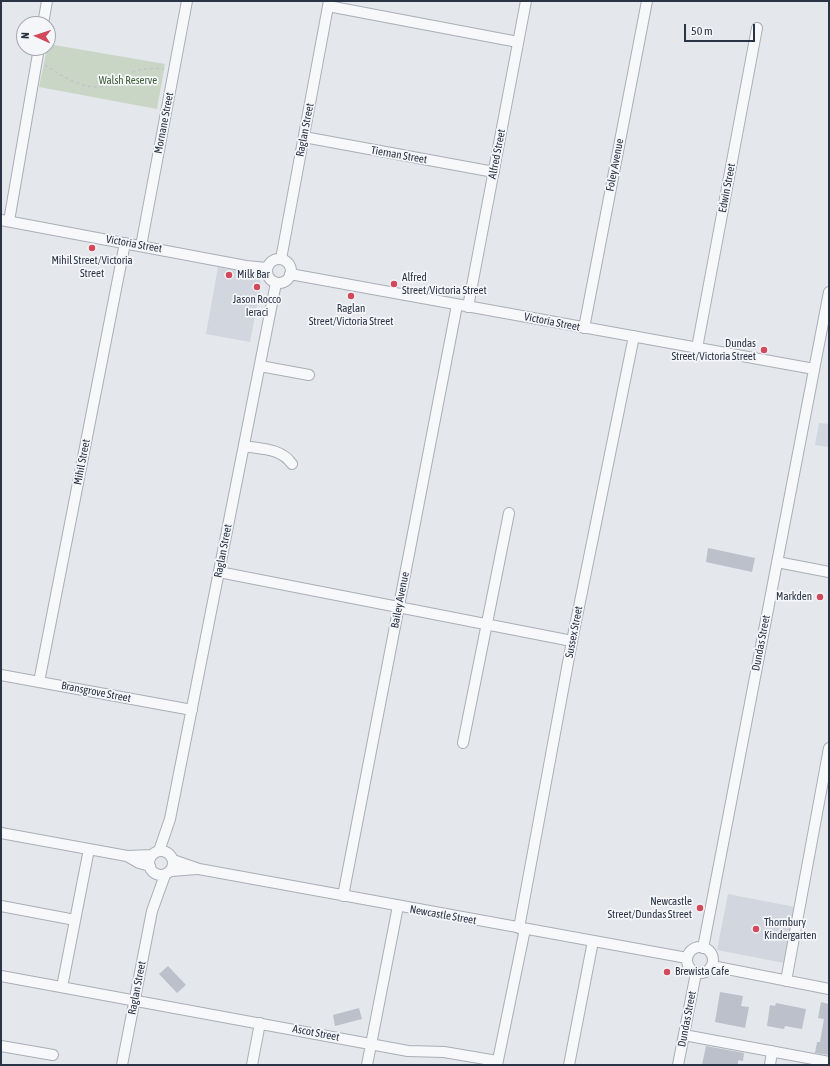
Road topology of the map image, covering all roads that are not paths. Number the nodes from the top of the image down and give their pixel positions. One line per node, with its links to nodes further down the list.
1 (47, 1): 6 (street)
2 (187, 1): 14 (street, Mornane Street)
3 (526, 1): 8 (street, Alfred Street)
4 (647, 1): 22 (street, Foley Avenue)
5 (329, 4): 8 (street); 10 (street, Raglan Street)
6 (44, 16)
7 (757, 28): 24 (street, Edwin Street)
8 (518, 42): 11 (street, Alfred Street)
9 (38, 56): 12 (street)
10 (304, 137): 11 (street, Tiernan Street); 15 (street, Raglan Street)
11 (494, 172): 21 (street, Alfred Street)
12 (5, 221): 13 (street, Victoria Street)
13 (125, 243): 14 (street, Victoria Street); 38 (street, Mihil Street)
14 (141, 246): 16 (street, Victoria Street)
15 (281, 259): 16 (street); 17 (street)
16 (267, 268): 18 (street)
17 (290, 274): 18 (street); 20 (street, Victoria Street)
18 (276, 283): 25 (street, Raglan Street)
19 (829, 292): 26 (street, Dundas Street)
20 (457, 304): 21 (street, Victoria Street); 34 (street, Bailey Avenue)
21 (468, 307): 22 (street, Victoria Street)
22 (584, 328): 23 (street, Victoria Street)
23 (634, 336): 24 (street, Victoria Street); 36 (street, Sussex Street)
24 (697, 348): 26 (street, Victoria Street)
25 (260, 366): 27 (street); 28 (street, Raglan Street)
26 (814, 369): 31 (street, Dundas Street)
27 (309, 375)
28 (244, 446): 29 (street); 32 (street, Raglan Street)
29 (292, 464)
30 (510, 513): 35 (street)
31 (777, 562): 33 (street); 56 (street, Dundas Street)
32 (219, 572): 34 (street); 39 (street, Raglan Street)
33 (829, 572)
34 (399, 607): 35 (street); 49 (street, Bailey Avenue)
35 (486, 625): 36 (street); 40 (street)
36 (572, 641): 54 (street, Sussex Street)
37 (1, 675): 38 (street, Bransgrove Street)
38 (39, 682): 39 (street, Bransgrove Street)
39 (192, 710): 44 (street, Raglan Street)
40 (463, 743)
41 (829, 748): 61 (street)
42 (1, 833): 43 (street, Newcastle Street)
43 (89, 849): 45 (street, Newcastle Street); 53 (street)
44 (163, 855): 45 (street, Newcastle Street); 46 (street); 47 (street, Newcastle Street); 48 (street)
45 (127, 856): 46 (street, Newcastle Street)
46 (152, 869): 48 (street); 52 (street, Raglan Street)
47 (199, 869): 48 (street, Newcastle Street); 49 (street, Newcastle Street)
48 (168, 873): 52 (street, Raglan Street)
49 (343, 896): 51 (street, Newcastle Street)
50 (1, 906): 53 (street)
51 (398, 906): 54 (street, Newcastle Street); 67 (street)
52 (152, 911): 64 (street, Raglan Street)
53 (75, 920): 62 (street)
54 (522, 929): 55 (street, Newcastle Street); 72 (street, Sussex Street)
55 (594, 941): 57 (street, Newcastle Street); 76 (street)
56 (703, 948): 57 (street); 58 (street)
57 (688, 958): 59 (street)
58 (712, 966): 59 (street); 61 (street)
59 (696, 973): 66 (street, Dundas Street)
60 (1, 976): 62 (street, Ascot Street)
61 (786, 981): 63 (street)
62 (62, 988): 64 (street, Ascot Street)
63 (829, 989)
64 (135, 1000): 65 (street, Ascot Street); 73 (street, Raglan Street)
65 (260, 1023): 67 (street, Ascot Street); 74 (street)
66 (684, 1035): 69 (street); 77 (street, Dundas Street)
67 (371, 1044): 72 (street, Ascot Street); 75 (street)
68 (1, 1046): 70 (street)
69 (772, 1051): 71 (street); 78 (street)
70 (54, 1055)
71 (829, 1062)
72 (497, 1063)
73 (122, 1065)
74 (252, 1065)
75 (367, 1065)
76 (569, 1065)
77 (678, 1065)
78 (770, 1065)

